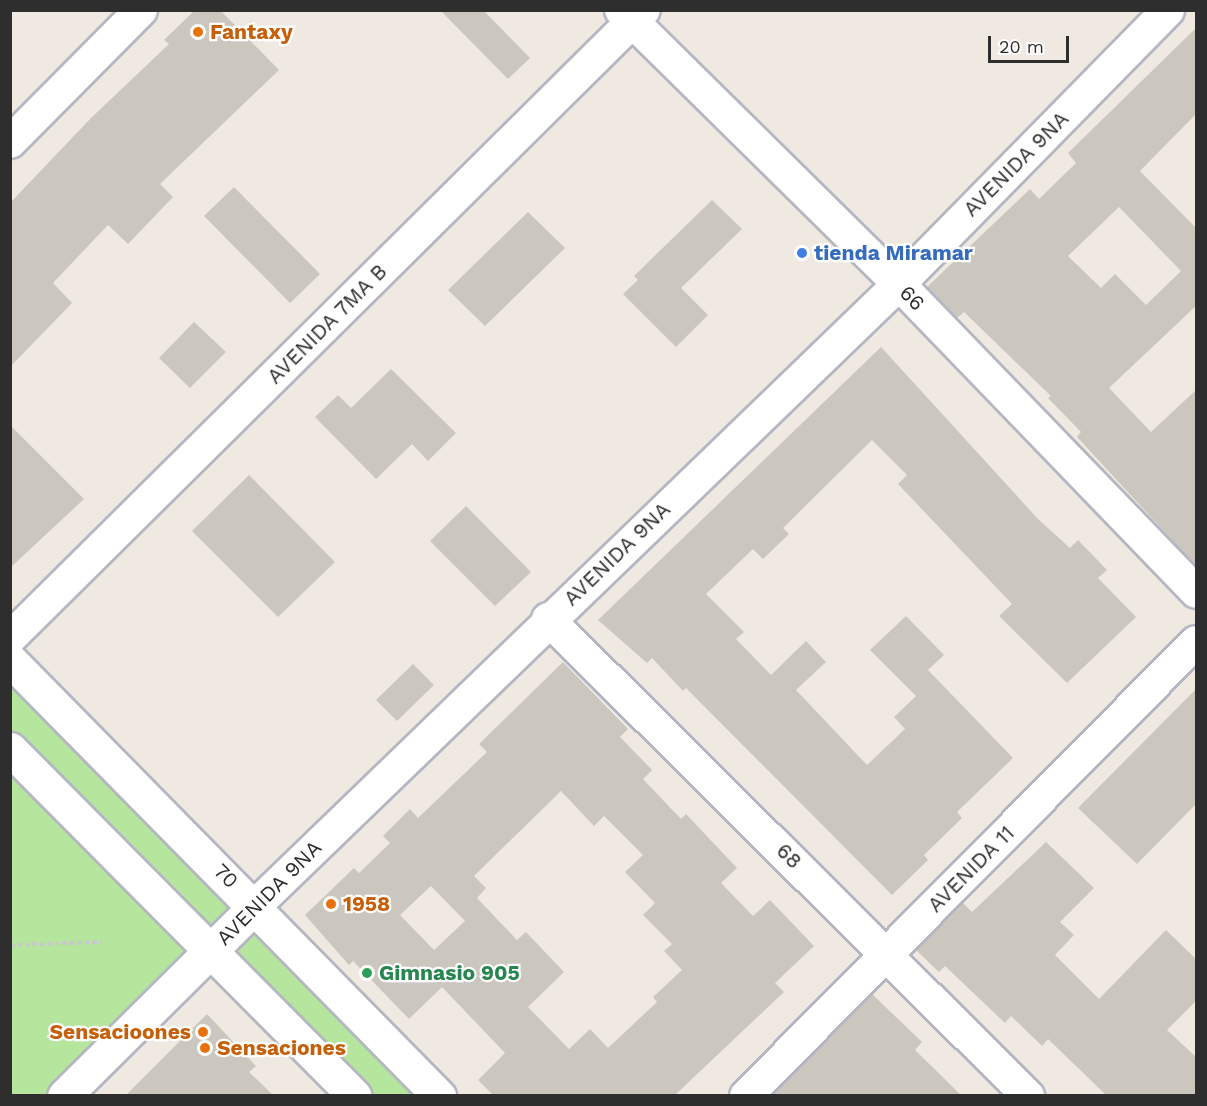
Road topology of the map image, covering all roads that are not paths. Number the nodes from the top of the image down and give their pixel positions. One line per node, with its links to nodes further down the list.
1 (141, 10): 4 (street)
2 (1168, 10): 5 (street, AVENIDA 9NA)
3 (632, 14): 5 (street, 66); 8 (street, AVENIDA 7MA B)
4 (10, 142)
5 (899, 284): 6 (street, 66); 7 (street, AVENIDA 9NA)
6 (1197, 592)
7 (548, 619): 12 (street, AVENIDA 9NA); 14 (street, 68)
8 (10, 638)
9 (1197, 642): 14 (street, AVENIDA 11)
10 (10, 660): 12 (main road, 70)
11 (10, 749): 13 (main road)
12 (255, 906): 13 (main road, AVENIDA 9NA); 17 (main road, 70)
13 (212, 950): 15 (main road, AVENIDA 9NA); 16 (main road)
14 (887, 952): 18 (street, AVENIDA 11); 19 (street, 68)
15 (64, 1095)
16 (355, 1095)
17 (439, 1095)
18 (746, 1095)
19 (1028, 1095)

